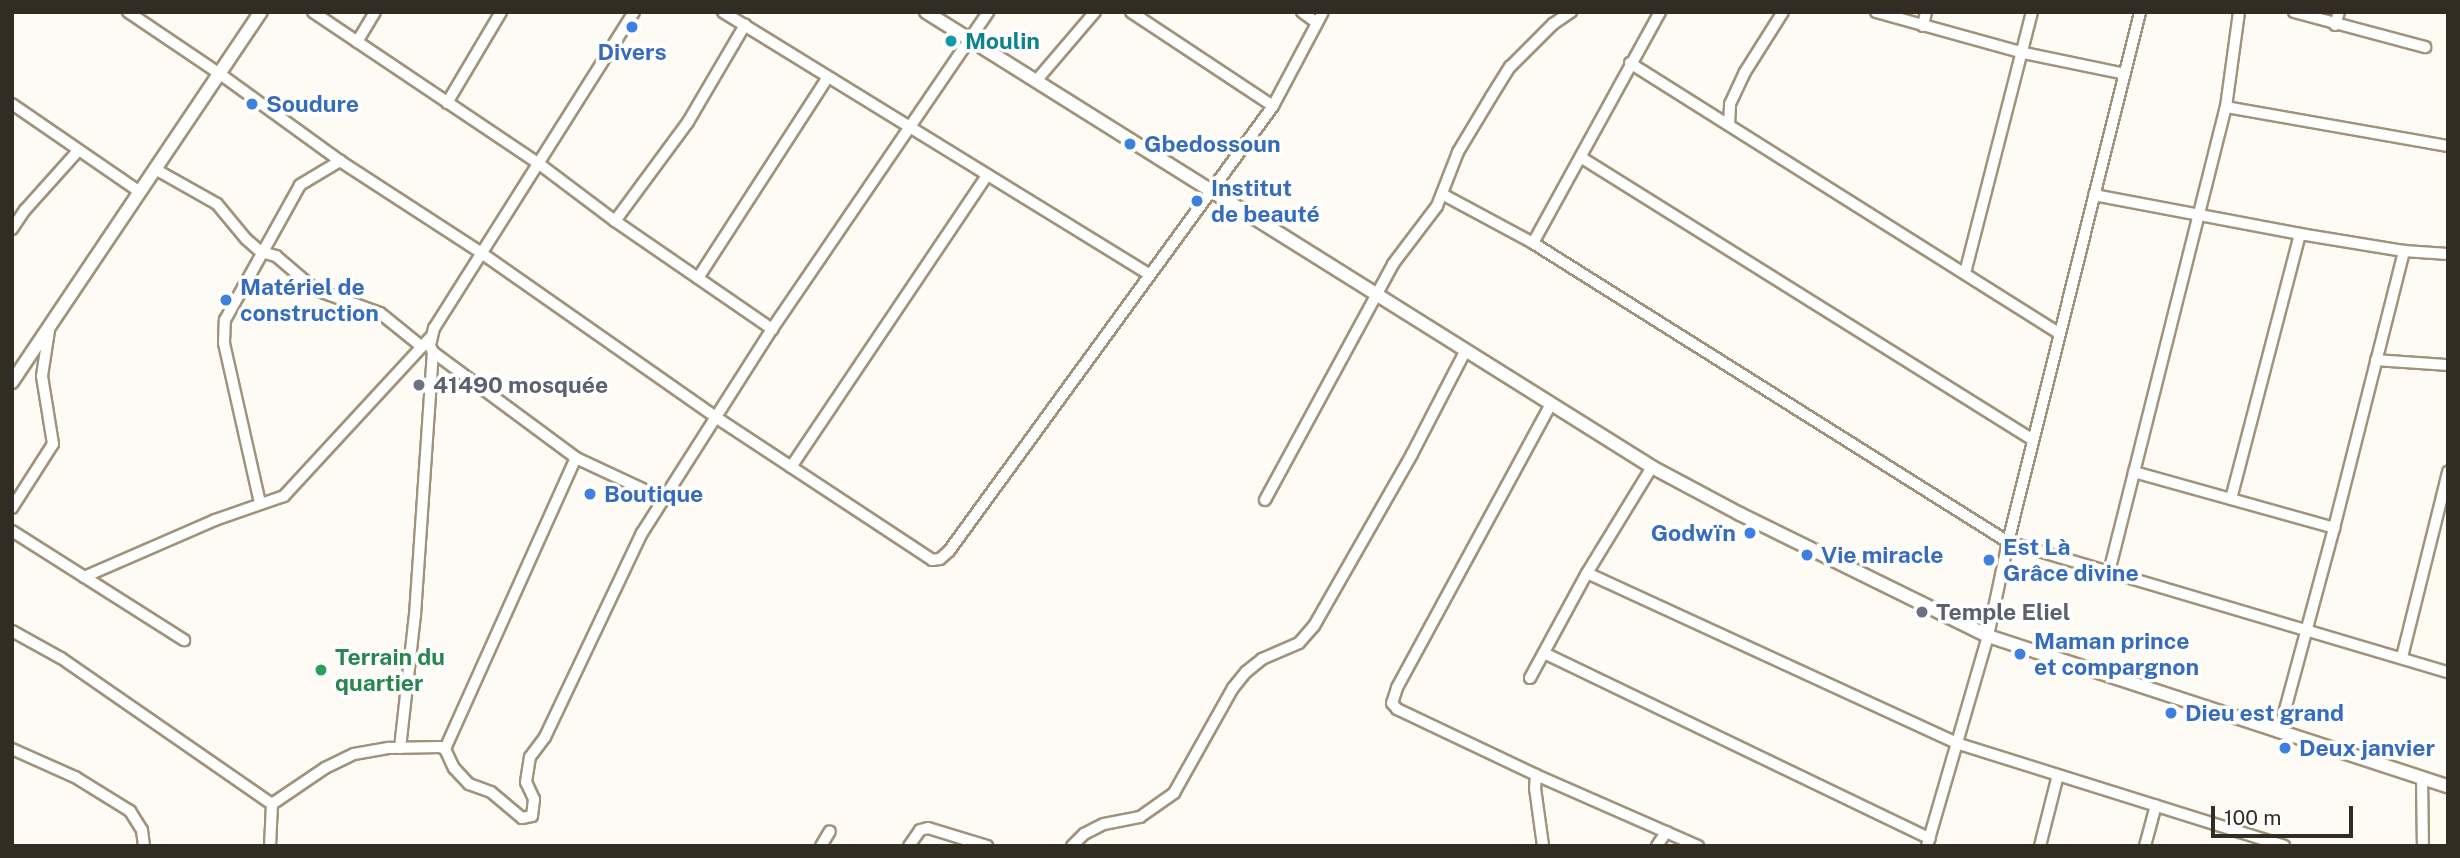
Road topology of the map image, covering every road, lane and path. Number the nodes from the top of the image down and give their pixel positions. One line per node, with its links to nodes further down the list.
1 (128, 12): 33 (street)
2 (261, 12): 33 (street)
3 (313, 12): 29 (street)
4 (375, 12): 29 (street)
5 (501, 12): 37 (street)
6 (634, 12): 47 (street)
7 (723, 12): 25 (street)
8 (926, 12): 28 (street)
9 (988, 12): 28 (street)
10 (1095, 12): 36 (street)
11 (1132, 12): 39 (street)
12 (1302, 12): 24 (street)
13 (1323, 12): 24 (street)
14 (1571, 12): 52 (street)
15 (1660, 12): 32 (street)
16 (1783, 12): 41 (street)
17 (1876, 12): 27 (street)
18 (1926, 12): 27 (street)
19 (2032, 12): 31 (street)
20 (2140, 12): 34 (street)
21 (2239, 12): 40 (street)
22 (2294, 12): 26 (street)
23 (2339, 12): 26 (street)
24 (1316, 22): 39 (street)
25 (745, 25): 35 (street); 55 (street)
26 (2335, 25): 30 (street)
27 (1923, 26): 31 (street)
28 (968, 39): 36 (street); 42 (street)
29 (357, 43): 37 (street)
30 (2425, 47)
31 (2024, 53): 34 (street); 63 (street)
32 (1630, 63): 41 (street); 45 (street)
33 (220, 74): 46 (street); 48 (street)
34 (2125, 74): 53 (street)
35 (828, 77): 42 (street); 65 (street)
36 (1036, 81): 50 (street)
37 (447, 103): 47 (street)
38 (12, 104): 44 (street)
39 (1273, 106): 50 (street)
40 (2226, 107): 43 (street); 54 (street)
41 (1729, 125): 63 (street)
42 (911, 128): 49 (street); 68 (street)
43 (2448, 146)
44 (77, 152): 51 (street); 56 (street)
45 (1582, 158): 58 (street); 81 (street)
46 (340, 161): 60 (street); 61 (street)
47 (538, 163): 55 (street); 61 (street)
48 (155, 169): 51 (street); 60 (street)
49 (987, 175): 64 (street); 83 (street)
50 (1212, 191): 64 (street); 66 (street)
51 (140, 192): 67 (street)
52 (1442, 194): 58 (street); 66 (street)
53 (2094, 195): 54 (street); 69 (street)
54 (2198, 215): 57 (street); 85 (street)
55 (615, 221): 65 (street)
56 (12, 229)
57 (2300, 233): 59 (street); 88 (street)
58 (1533, 243): 94 (street)
59 (2404, 251): 62 (street); 75 (street)
60 (261, 252): 71 (street); 90 (street)
61 (480, 252): 70 (street); 80 (street)
62 (2448, 254)
63 (1965, 273): 69 (street)
64 (1150, 275): 83 (street)
65 (698, 278): 68 (street)
66 (1378, 295): 72 (street); 89 (street)
67 (50, 326): 74 (street); 77 (street)
68 (772, 329): 80 (street)
69 (2060, 334): 81 (street)
70 (430, 338): 71 (street); 73 (street)
71 (422, 347): 90 (street)
72 (1466, 350): 79 (street); 125 (street)
73 (433, 352): 82 (street); 108 (street)
74 (29, 356): 77 (street); 78 (street)
75 (2376, 360): 76 (street); 92 (street)
76 (2448, 365)
77 (42, 376): 91 (street)
78 (12, 382)
79 (1551, 404): 84 (street); 111 (street)
80 (717, 418): 83 (street); 87 (street)
81 (2033, 440): 94 (street)
82 (576, 458): 87 (street); 110 (street)
83 (791, 467)
84 (1652, 467): 96 (street); 100 (street)
85 (2134, 472): 88 (street); 95 (street)
86 (2448, 473): 103 (street)
87 (664, 499): 110 (street)
88 (2231, 499): 92 (street)
89 (1265, 500)
90 (260, 503): 97 (street)
91 (12, 508)
92 (2334, 528): 98 (street)
93 (12, 531): 97 (street)
94 (2008, 542): 95 (street); 100 (street)
95 (2109, 572): 98 (street)
96 (1587, 573): 102 (street); 107 (street)
97 (85, 577): 101 (street)
98 (2306, 630): 103 (street); 106 (street)
99 (12, 631): 115 (street)
100 (1988, 636): 106 (street); 107 (street)
101 (184, 640)
102 (1544, 653): 105 (street); 119 (street)
103 (2402, 657): 104 (street)
104 (2448, 672)
105 (1530, 678)
106 (2279, 732): 113 (street)
107 (1956, 743): 112 (street); 119 (street)
108 (400, 748): 110 (street); 115 (street)
109 (12, 749): 120 (street)
110 (445, 749)
111 (1536, 775): 118 (street); 126 (street)
112 (2058, 775): 116 (street); 129 (street)
113 (2422, 778): 114 (street); 132 (street)
114 (2448, 786)
115 (272, 804): 121 (street)
116 (2155, 806): 130 (street); 131 (street)
117 (830, 831): 122 (street)
118 (1666, 832): 127 (street); 128 (street)
119 (1929, 842)
120 (144, 846)
121 (270, 846)
122 (821, 846)
123 (909, 846): 124 (street)
124 (987, 846)
125 (1072, 846)
126 (1543, 846)
127 (1657, 846)
128 (1698, 846)
129 (2040, 846)
130 (2145, 846)
131 (2284, 846)
132 (2423, 846)

